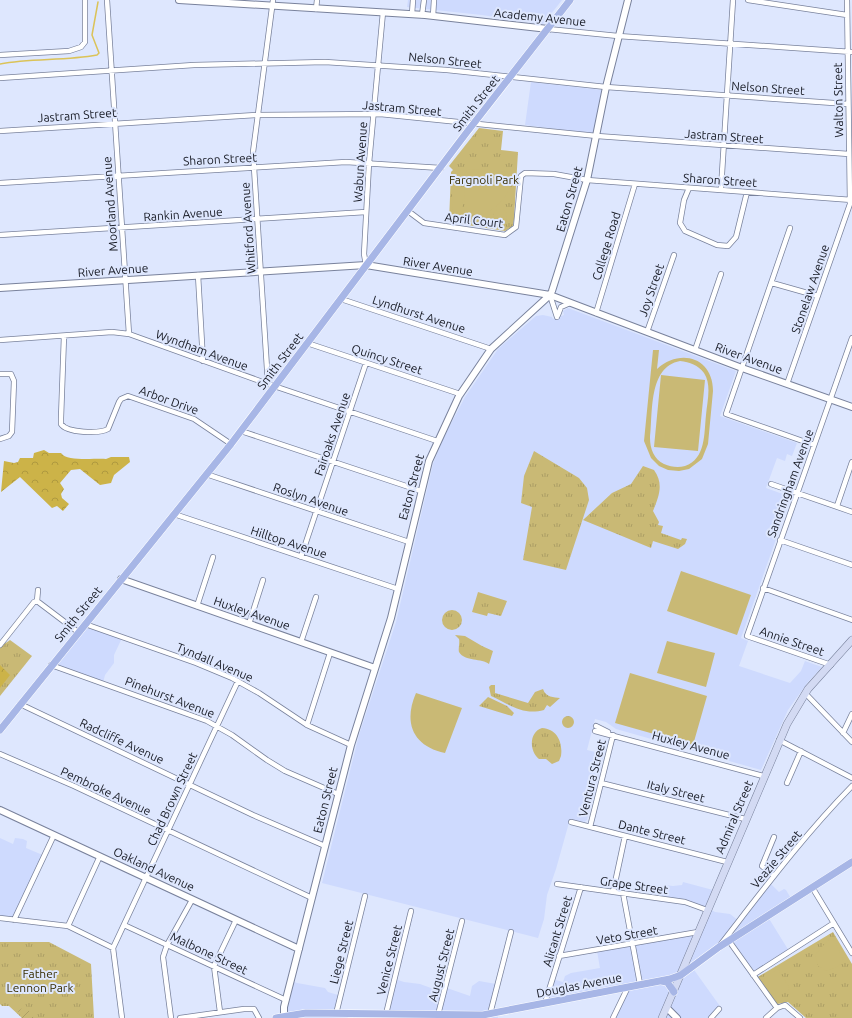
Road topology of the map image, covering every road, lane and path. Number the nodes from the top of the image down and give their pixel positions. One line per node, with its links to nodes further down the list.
1 (85, 0): 24 (street)
2 (107, 0): 27 (street, Moorland Avenue)
3 (179, 0): 13 (street, Academy Avenue)
4 (317, 0): 14 (street)
5 (414, 0): 16 (street)
6 (424, 0): 17 (street)
7 (434, 0): 19 (street)
8 (570, 0): 20 (main road, Smith Street)
9 (628, 0): 21 (street, Eaton Street)
10 (733, 0): 22 (street)
11 (748, 0): 18 (street)
12 (847, 0): 18 (street, Walton Street)
13 (273, 3): 14 (street, Academy Avenue); 25 (street, Whitford Avenue)
14 (316, 9): 15 (street, Academy Avenue)
15 (383, 12): 16 (street, Academy Avenue); 26 (street, Wabun Avenue)
16 (412, 14): 17 (street, Academy Avenue)
17 (422, 15): 19 (street, Academy Avenue)
18 (848, 15): 23 (street, Walton Street)
19 (432, 16): 20 (street, Academy Avenue)
20 (548, 29): 21 (street, Academy Avenue); 29 (main road, Smith Street)
21 (618, 36): 22 (street, Academy Avenue); 30 (street, Eaton Street)
22 (732, 44): 23 (street, Academy Avenue); 31 (street)
23 (850, 52): 32 (street, Walton Street)
24 (0, 55)
25 (264, 63): 26 (street, Nelson Street); 27 (street, Nelson Street); 34 (street, Whitford Avenue)
26 (378, 64): 29 (street, Nelson Street); 33 (street, Wabun Avenue)
27 (112, 72): 28 (street, Nelson Street); 35 (street, Moorland Avenue)
28 (0, 78)
29 (510, 78): 30 (street, Nelson Street); 36 (main road, Smith Street)
30 (606, 87): 31 (street, Nelson Street); 38 (street, Eaton Street)
31 (727, 96): 32 (street, Nelson Street); 39 (street)
32 (848, 104): 40 (street, Walton Street)
33 (373, 114): 34 (street, Jastram Street); 36 (street, Jastram Street); 41 (street, Wabun Avenue)
34 (257, 116): 35 (street, Jastram Street); 42 (street, Whitford Avenue)
35 (115, 123): 37 (street, Jastram Street); 44 (street, Moorland Avenue)
36 (474, 124): 38 (street, Jastram Street); 43 (main road, Smith Street)
37 (0, 130)
38 (597, 136): 39 (street, Jastram Street); 45 (street, Eaton Street)
39 (724, 146): 40 (street, Jastram Street); 49 (street)
40 (849, 154): 51 (street, Walton Street)
41 (369, 163): 42 (street, Sharon Street); 43 (street, Sharon Street); 53 (street, Wabun Avenue)
42 (254, 167): 44 (street, Sharon Street); 54 (street, Whitford Avenue)
43 (441, 168): 52 (main road, Smith Street)
44 (118, 176): 46 (street, Sharon Street); 55 (street, Moorland Avenue)
45 (587, 180): 47 (street, Sharon Street); 52 (street, April Court); 66 (street, Eaton Street)
46 (0, 183)
47 (635, 184): 48 (street, Sharon Street); 70 (street, College Road)
48 (689, 188): 49 (street, Sharon Street); 50 (street)
49 (721, 190): 50 (street, Sharon Street)
50 (747, 192): 51 (street, Sharon Street)
51 (851, 200): 67 (street, Stonelaw Avenue)
52 (408, 211): 59 (main road, Smith Street)
53 (366, 212): 54 (street, Rankin Avenue); 59 (street, Wabun Avenue)
54 (257, 219): 55 (street, Rankin Avenue); 60 (street, Whitford Avenue)
55 (122, 228): 57 (street, Rankin Avenue); 63 (street, Moorland Avenue)
56 (790, 228): 64 (street)
57 (0, 235)
58 (674, 255): 71 (street, Joy Street)
59 (366, 265): 60 (street, River Avenue); 66 (street, River Avenue); 68 (main road, Smith Street)
60 (260, 271): 62 (street, River Avenue); 84 (street, Whitford Avenue)
61 (721, 274): 78 (street)
62 (198, 276): 63 (street, River Avenue); 79 (street)
63 (125, 280): 65 (street, River Avenue); 72 (street, Moorland Avenue)
64 (772, 283): 67 (street); 81 (street)
65 (0, 288)
66 (550, 296): 69 (street, River Avenue); 69 (street); 77 (street, Eaton Street)
67 (818, 296): 83 (street, Stonelaw Avenue)
68 (340, 299): 76 (main road, Smith Street); 77 (street, Lyndhurst Avenue)
69 (570, 303): 70 (street, River Avenue)
70 (596, 313): 71 (street, River Avenue)
71 (647, 332): 78 (street, River Avenue)
72 (128, 334): 73 (street, Wyndham Avenue); 79 (street, Wyndham Avenue)
73 (64, 336): 75 (street, Wyndham Avenue); 92 (street, Arbor Drive)
74 (852, 338): 86 (street, Sandringham Avenue)
75 (0, 340)
76 (307, 343): 80 (street, Quincy Street); 84 (main road, Smith Street)
77 (491, 349): 85 (street, Eaton Street)
78 (695, 350): 81 (street, River Avenue)
79 (204, 361): 84 (street, Wyndham Avenue)
80 (366, 362): 85 (street, Quincy Street); 88 (street, Fairoaks Avenue)
81 (742, 368): 83 (street, River Avenue); 93 (street)
82 (0, 374): 90 (street)
83 (787, 384): 86 (street, River Avenue)
84 (271, 385): 88 (street, Wyndham Avenue); 89 (main road, Smith Street)
85 (460, 394): 91 (street, Eaton Street)
86 (831, 399): 87 (street, River Avenue); 93 (street, Sandringham Avenue)
87 (852, 407)
88 (350, 412): 91 (street, Wyndham Avenue); 94 (street, Fairoaks Avenue)
89 (241, 431): 92 (main road, Smith Street); 94 (street)
90 (0, 439)
91 (437, 441): 98 (street, Eaton Street)
92 (231, 444): 96 (main road, Smith Street)
93 (814, 445): 99 (street, Sandringham Avenue)
94 (333, 461): 98 (street); 101 (street, Fairoaks Avenue)
95 (852, 462): 100 (street)
96 (206, 474): 101 (street, Roslyn Avenue); 103 (main road, Smith Street)
97 (771, 484): 99 (street)
98 (421, 491): 105 (street, Eaton Street)
99 (797, 492): 100 (street); 104 (street, Sandringham Avenue)
100 (837, 506): 102 (street)
101 (316, 512): 105 (street, Roslyn Avenue); 107 (street, Fairoaks Avenue)
102 (852, 512)
103 (174, 514): 107 (street, Hilltop Avenue); 109 (main road, Smith Street)
104 (780, 540): 108 (street); 111 (street, Sandringham Avenue)
105 (409, 542): 112 (street, Eaton Street)
106 (213, 557): 116 (street)
107 (301, 557): 112 (street, Hilltop Avenue)
108 (852, 565)
109 (121, 579): 116 (street, Huxley Avenue); 118 (main road, Smith Street)
110 (263, 580): 119 (street)
111 (763, 588): 117 (street); 121 (street, Sandringham Avenue)
112 (398, 589): 129 (street, Eaton Street)
113 (38, 590): 115 (street)
114 (316, 596): 123 (street)
115 (37, 601): 120 (street); 124 (street)
116 (197, 606): 119 (street, Huxley Avenue)
117 (852, 620)
118 (85, 624): 120 (main road, Smith Street); 130 (street, Tyndall Avenue)
119 (249, 624): 123 (street, Huxley Avenue)
120 (78, 632): 127 (main road, Smith Street)
121 (747, 636): 128 (street, Annie Street)
122 (852, 640): 125 (main road, Admiral Street)
123 (301, 642): 126 (street, Huxley Avenue)
124 (0, 645)
125 (849, 649): 128 (main road, Admiral Street)
126 (330, 653): 129 (street, Huxley Avenue); 134 (street)
127 (51, 665): 132 (main road, Smith Street); 135 (street, Pinehurst Avenue)
128 (831, 666): 131 (main road, Admiral Street)
129 (374, 668): 143 (street, Eaton Street)
130 (238, 681): 134 (street, Tyndall Avenue); 135 (street, Chad Brown Street)
131 (806, 693): 139 (street); 141 (main road, Admiral Street)
132 (20, 704): 137 (main road, Smith Street); 148 (street, Radcliffe Avenue)
133 (852, 714): 139 (street)
134 (307, 725): 143 (street, Tyndall Avenue)
135 (217, 726): 148 (street, Chad Brown Street); 152 (street, Pinehurst Avenue)
136 (596, 726): 140 (street, Huxley Avenue)
137 (0, 730)
138 (595, 731): 140 (street, Huxley Avenue)
139 (843, 733): 142 (street)
140 (613, 735): 146 (street, Huxley Avenue); 149 (street, Ventura Street)
141 (779, 740): 144 (street); 146 (main road, Admiral Street)
142 (852, 742)
143 (351, 745): 152 (street, Eaton Street)
144 (802, 751): 147 (street); 150 (street)
145 (0, 754): 157 (street, Pembroke Avenue)
146 (764, 776): 154 (main road, Admiral Street)
147 (852, 778)
148 (190, 783): 157 (street, Chad Brown Street); 161 (street, Radcliffe Avenue)
149 (601, 783): 154 (street, Italy Street); 156 (street, Ventura Street)
150 (787, 783)
151 (852, 786): 165 (street, Veazie Street)
152 (338, 794): 161 (street, Eaton Street)
153 (0, 810): 158 (street, Oakland Avenue)
154 (745, 819): 163 (main road, Admiral Street)
155 (571, 822): 156 (street, Dante Street)
156 (590, 827): 159 (street, Dante Street)
157 (168, 831): 166 (street, Chad Brown Street); 173 (street, Pembroke Avenue)
158 (54, 835): 162 (street, Oakland Avenue); 178 (street)
159 (625, 836): 163 (street, Dante Street); 170 (street)
160 (774, 837): 165 (street)
161 (325, 846): 173 (street, Eaton Street)
162 (100, 856): 166 (street, Oakland Avenue); 183 (street)
163 (727, 862): 175 (main road, Admiral Street)
164 (852, 863): 169 (main road, Douglas Avenue)
165 (774, 876): 189 (street, Veazie Street)
166 (146, 878): 174 (street, Oakland Avenue); 182 (street, Chad Brown Street)
167 (558, 884): 168 (street, Grape Street)
168 (581, 887): 170 (street, Grape Street); 193 (street, Alicant Street)
169 (812, 887): 181 (street); 186 (main road, Douglas Avenue)
170 (613, 892): 171 (street, Grape Street)
171 (623, 893): 175 (street, Grape Street); 187 (street)
172 (365, 896): 207 (street, Liege Street)
173 (312, 898): 191 (street, Eaton Street)
174 (192, 900): 179 (street, Oakland Avenue); 188 (street)
175 (707, 910): 185 (main road, Admiral Street)
176 (411, 911): 208 (street, Venice Street)
177 (0, 918): 178 (street)
178 (14, 920): 183 (street)
179 (236, 920): 191 (street, Oakland Avenue); 194 (street)
180 (462, 921): 210 (street, August Street)
181 (834, 923): 192 (street); 196 (street)
182 (124, 924): 188 (street, Malbone Street); 190 (street, Chad Brown Street)
183 (68, 926): 190 (street)
184 (511, 932): 209 (street)
185 (698, 932): 187 (street, Veto Street); 195 (main road, Admiral Street)
186 (729, 941): 189 (main road, Douglas Avenue); 196 (street)
187 (632, 944): 193 (street, Veto Street); 198 (street)
188 (167, 945): 194 (street, Malbone Street); 217 (street)
189 (719, 947): 195 (main road, Douglas Avenue)
190 (113, 948): 216 (street)
191 (298, 949): 201 (street, Eaton Street)
192 (852, 953)
193 (559, 956): 202 (street, Alicant Street)
194 (214, 966): 201 (street, Malbone Street); 206 (street)
195 (681, 974): 197 (main road, Douglas Avenue); 200 (main road, Admiral Street)
196 (753, 975): 204 (street)
197 (661, 980): 198 (main road, Douglas Avenue); 200 (main road)
198 (640, 984): 199 (main road, Douglas Avenue)
199 (628, 986): 202 (main road, Douglas Avenue); 221 (street)
200 (674, 992): 203 (main road, Admiral Street)
201 (286, 1000): 212 (street, Eaton Street)
202 (545, 1003): 211 (main road, Douglas Avenue)
203 (667, 1008): 222 (main road, Admiral Street); 223 (street)
204 (777, 1008): 215 (street); 225 (street)
205 (719, 1009): 224 (street)
206 (220, 1012): 218 (street); 219 (street)
207 (336, 1014): 212 (main road, Douglas Avenue); 213 (main road, Douglas Avenue)
208 (386, 1014): 210 (main road, Douglas Avenue); 213 (main road, Douglas Avenue)
209 (490, 1014): 211 (main road, Douglas Avenue); 214 (main road, Douglas Avenue)
210 (438, 1015): 214 (main road, Douglas Avenue)
211 (499, 1015)
212 (287, 1016): 220 (main road, Douglas Avenue)
213 (346, 1016)
214 (455, 1016)
215 (798, 1016)
216 (122, 1018)
217 (171, 1018)
218 (180, 1018)
219 (259, 1018)
220 (276, 1018)
221 (613, 1018)
222 (662, 1018)
223 (677, 1018)
224 (711, 1018)
225 (766, 1018)

